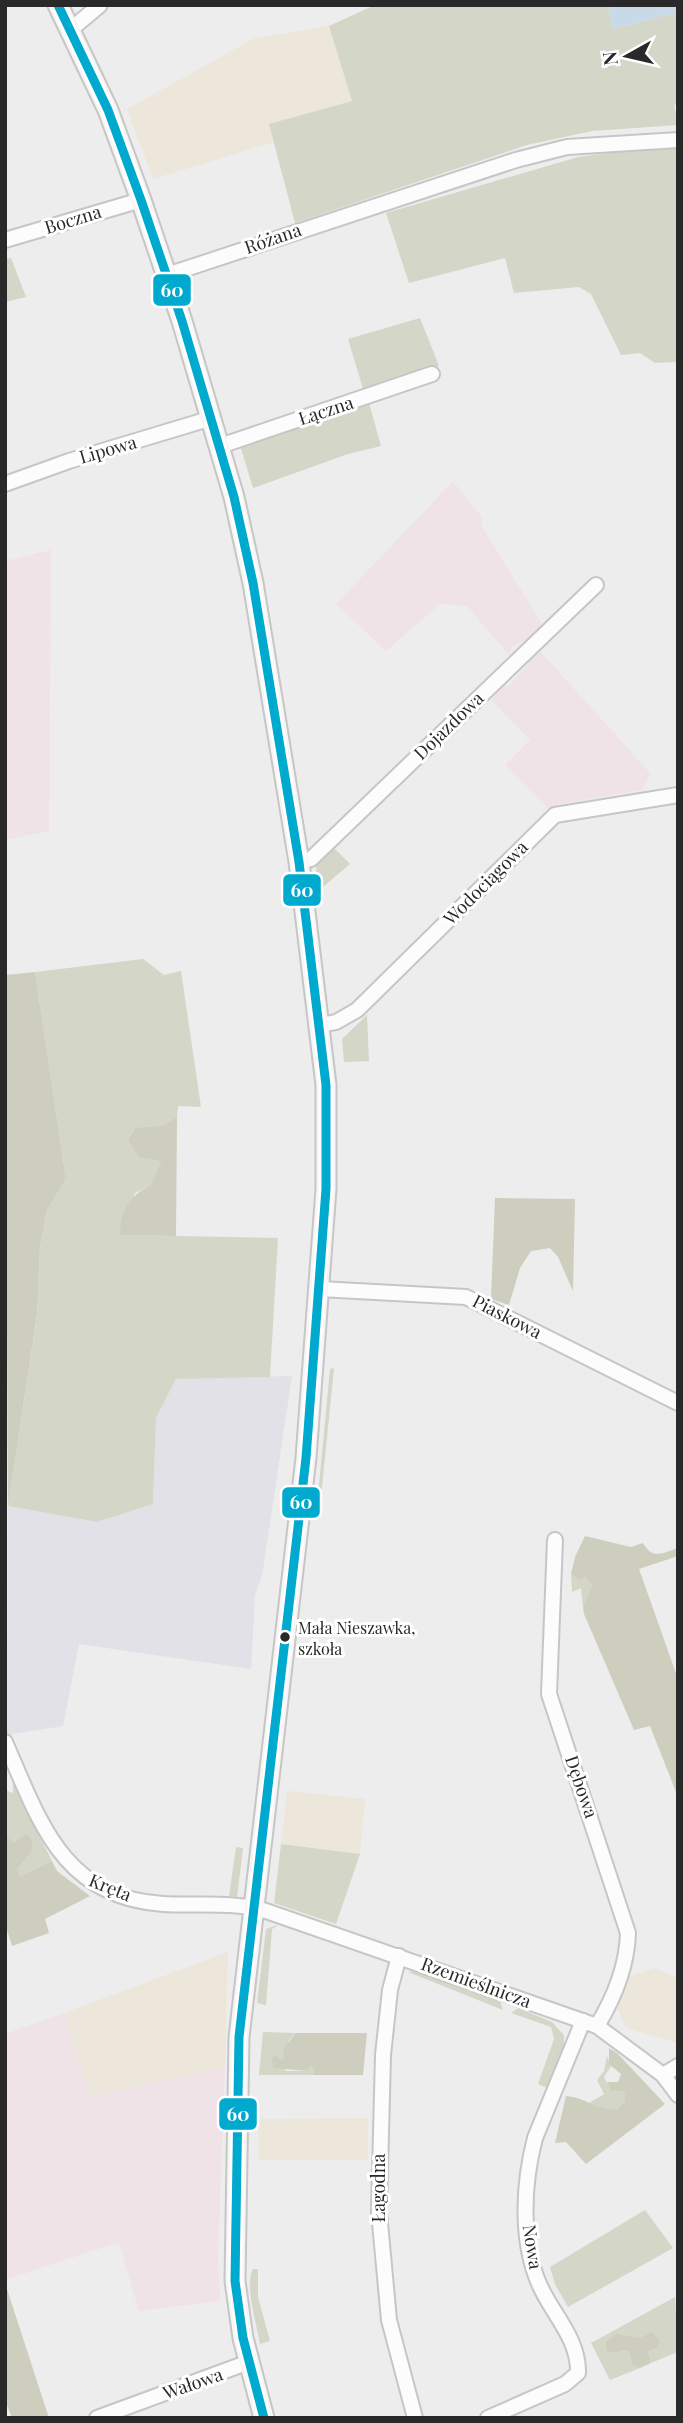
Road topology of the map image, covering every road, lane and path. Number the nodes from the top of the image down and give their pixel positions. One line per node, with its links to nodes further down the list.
1 (58, 5): 3 (main road)
2 (100, 5): 3 (street)
3 (70, 30): 5 (main road)
4 (678, 140): 7 (street, Różana)
5 (141, 200): 6 (street, Boczna); 7 (main road)
6 (5, 240)
7 (167, 275): 9 (main road)
8 (432, 374): 10 (street, Łączna)
9 (212, 418): 10 (main road); 11 (street, Lipowa)
10 (220, 446): 14 (main road)
11 (5, 484)
12 (596, 585): 14 (street, Dojazdowa)
13 (678, 795): 15 (street, Wodociągowa)
14 (299, 862): 15 (main road)
15 (321, 1025): 16 (main road)
16 (320, 1289): 17 (street, Piaskowa); 20 (main road)
17 (678, 1403)
18 (555, 1539): 22 (street, Dębowa)
19 (5, 1742): 20 (street, Kręta)
20 (253, 1907): 21 (street, Rzemieślnicza); 26 (main road)
21 (399, 1956): 22 (street, Rzemieślnicza); 30 (street, Łagodna)
22 (590, 2024): 24 (street, Rzemieślnicza); 31 (street, Nowa)
23 (678, 2066): 24 (street)
24 (663, 2075): 25 (street, Rzemieślnicza)
25 (678, 2095)
26 (248, 2362): 27 (street, Wałowa); 29 (main road)
27 (136, 2411): 28 (street, Wałowa)
28 (97, 2418)
29 (264, 2418)
30 (415, 2418)
31 (488, 2418)

